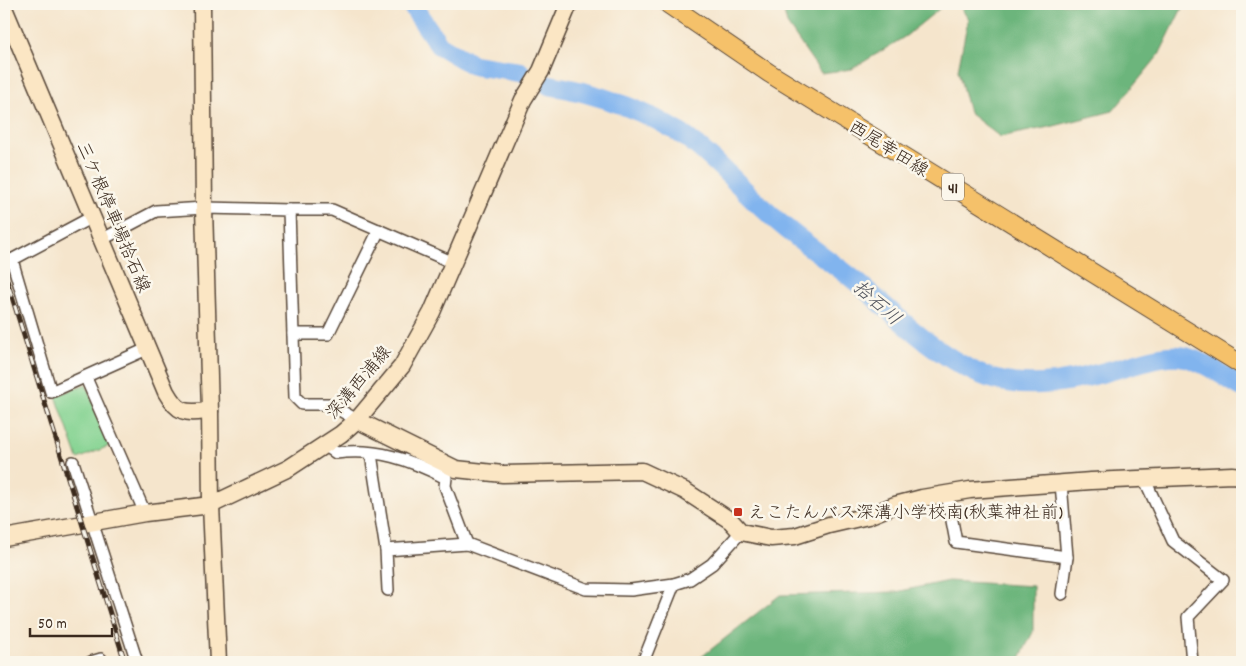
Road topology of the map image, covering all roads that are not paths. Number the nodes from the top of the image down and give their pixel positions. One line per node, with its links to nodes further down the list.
1 (202, 4): 5 (main road)
2 (569, 4): 11 (main road, 深溝西浦線)
3 (668, 4): 14 (main road, 西尾幸田線 / 41)
4 (4, 8): 7 (main road, 三ケ根停車場拾石線)
5 (204, 208): 6 (street); 9 (street); 16 (main road)
6 (289, 210): 8 (street); 12 (street)
7 (92, 217): 9 (main road, 三ケ根停車場拾石線); 10 (street)
8 (378, 230): 11 (street); 12 (street)
9 (101, 240): 13 (main road, 三ケ根停車場拾石線)
10 (8, 262): 15 (street)
11 (454, 263): 17 (main road, 深溝西浦線)
12 (294, 334): 17 (street)
13 (149, 348): 15 (street); 16 (main road, 三ケ根停車場拾石線)
14 (1242, 365)
15 (86, 378): 27 (street)
16 (210, 411): 26 (main road)
17 (357, 420): 18 (main road, 深溝西浦線); 21 (main road)
18 (326, 446): 19 (street); 26 (main road, 深溝西浦線)
19 (371, 454): 21 (street); 32 (street)
20 (73, 462): 28 (street)
21 (451, 473): 29 (main road); 31 (street)
22 (1242, 476): 23 (main road)
23 (1144, 478): 24 (main road); 42 (street)
24 (1061, 483): 25 (main road); 33 (street)
25 (947, 494): 29 (main road); 33 (street)
26 (211, 505): 27 (main road, 深溝西浦線); 40 (main road)
27 (145, 513): 28 (main road, 深溝西浦線)
28 (92, 522): 30 (main road, 深溝西浦線); 39 (street)
29 (741, 532): 34 (street)
30 (4, 538)
31 (467, 544): 32 (street); 34 (street)
32 (386, 550): 35 (street)
33 (1066, 557): 36 (street)
34 (674, 584): 41 (street)
35 (388, 590)
36 (1062, 594)
37 (91, 662): 38 (street)
38 (102, 662)
39 (137, 662)
40 (218, 662)
41 (642, 662)
42 (1192, 662)

